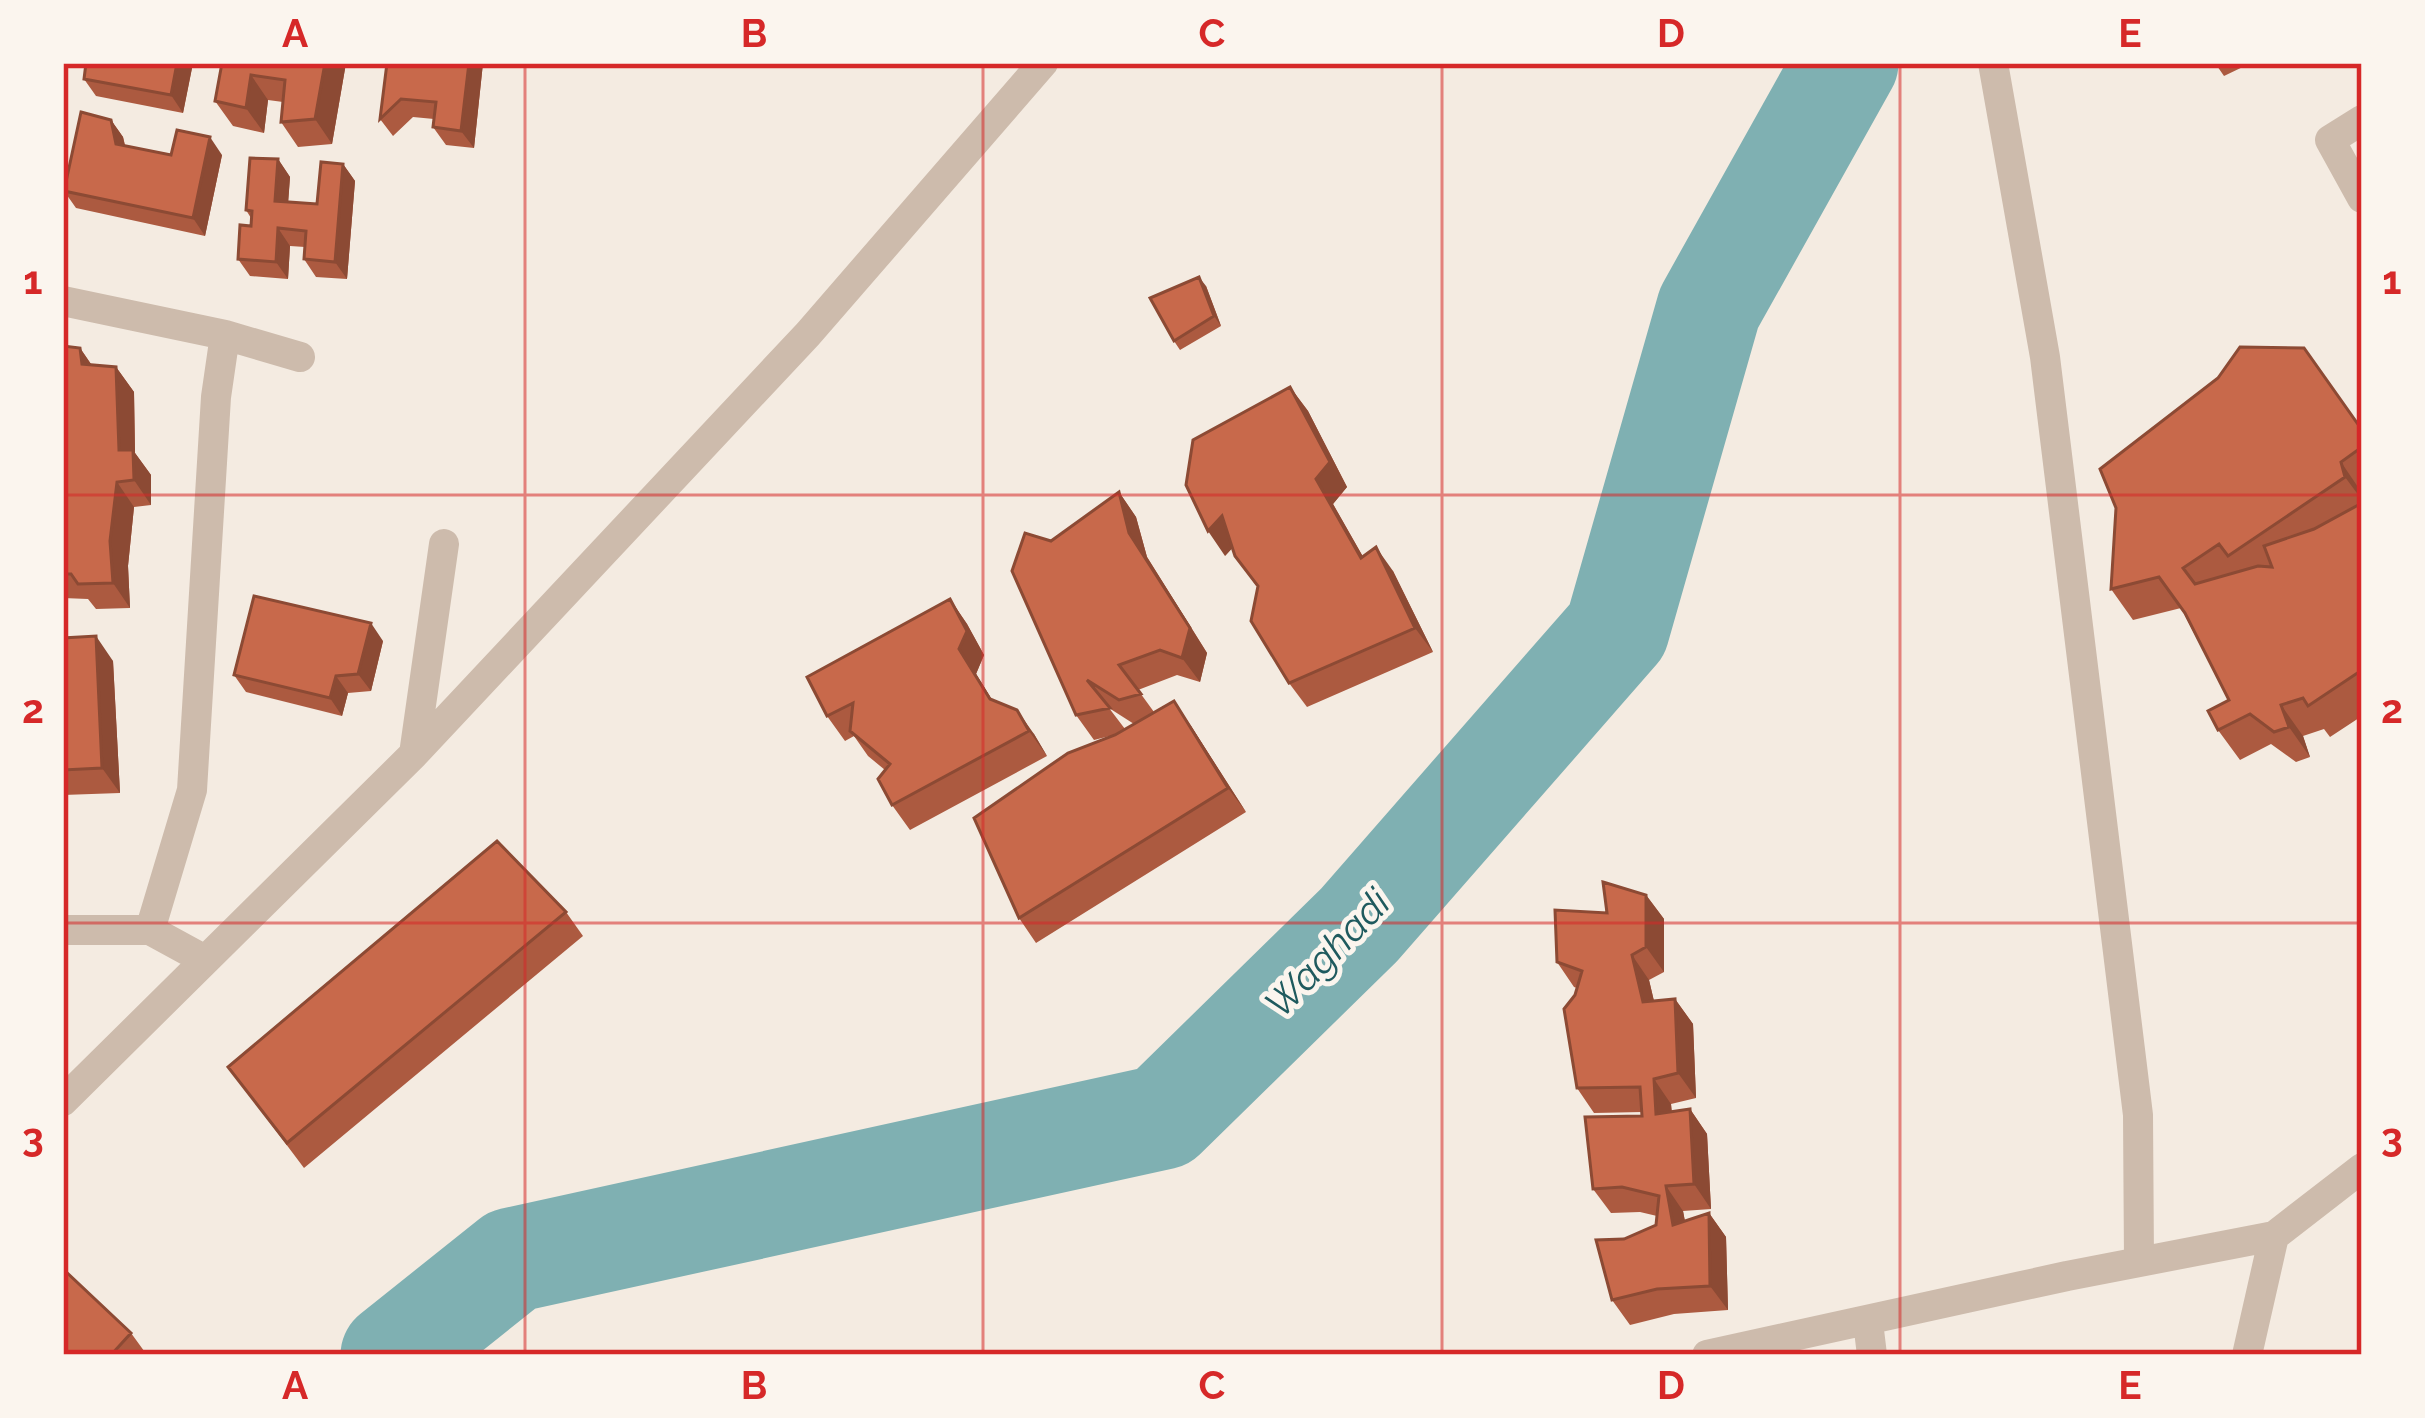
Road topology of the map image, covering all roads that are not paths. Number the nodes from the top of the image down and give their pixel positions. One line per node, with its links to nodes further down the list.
1 (1993, 63): 16 (street)
2 (1045, 67): 9 (street)
3 (2362, 120): 4 (street)
4 (2362, 198)
5 (63, 301): 6 (street)
6 (225, 335): 7 (street); 11 (street)
7 (300, 357)
8 (444, 544): 9 (street)
9 (414, 754): 12 (street)
10 (63, 929): 11 (street)
11 (150, 931): 12 (street)
12 (206, 960): 13 (street)
13 (63, 1101)
14 (2362, 1168): 15 (street)
15 (2274, 1237): 16 (street); 20 (street)
16 (2139, 1262): 17 (street)
17 (1868, 1322): 18 (street); 19 (street)
18 (1707, 1355)
19 (1872, 1355)
20 (2247, 1355)

